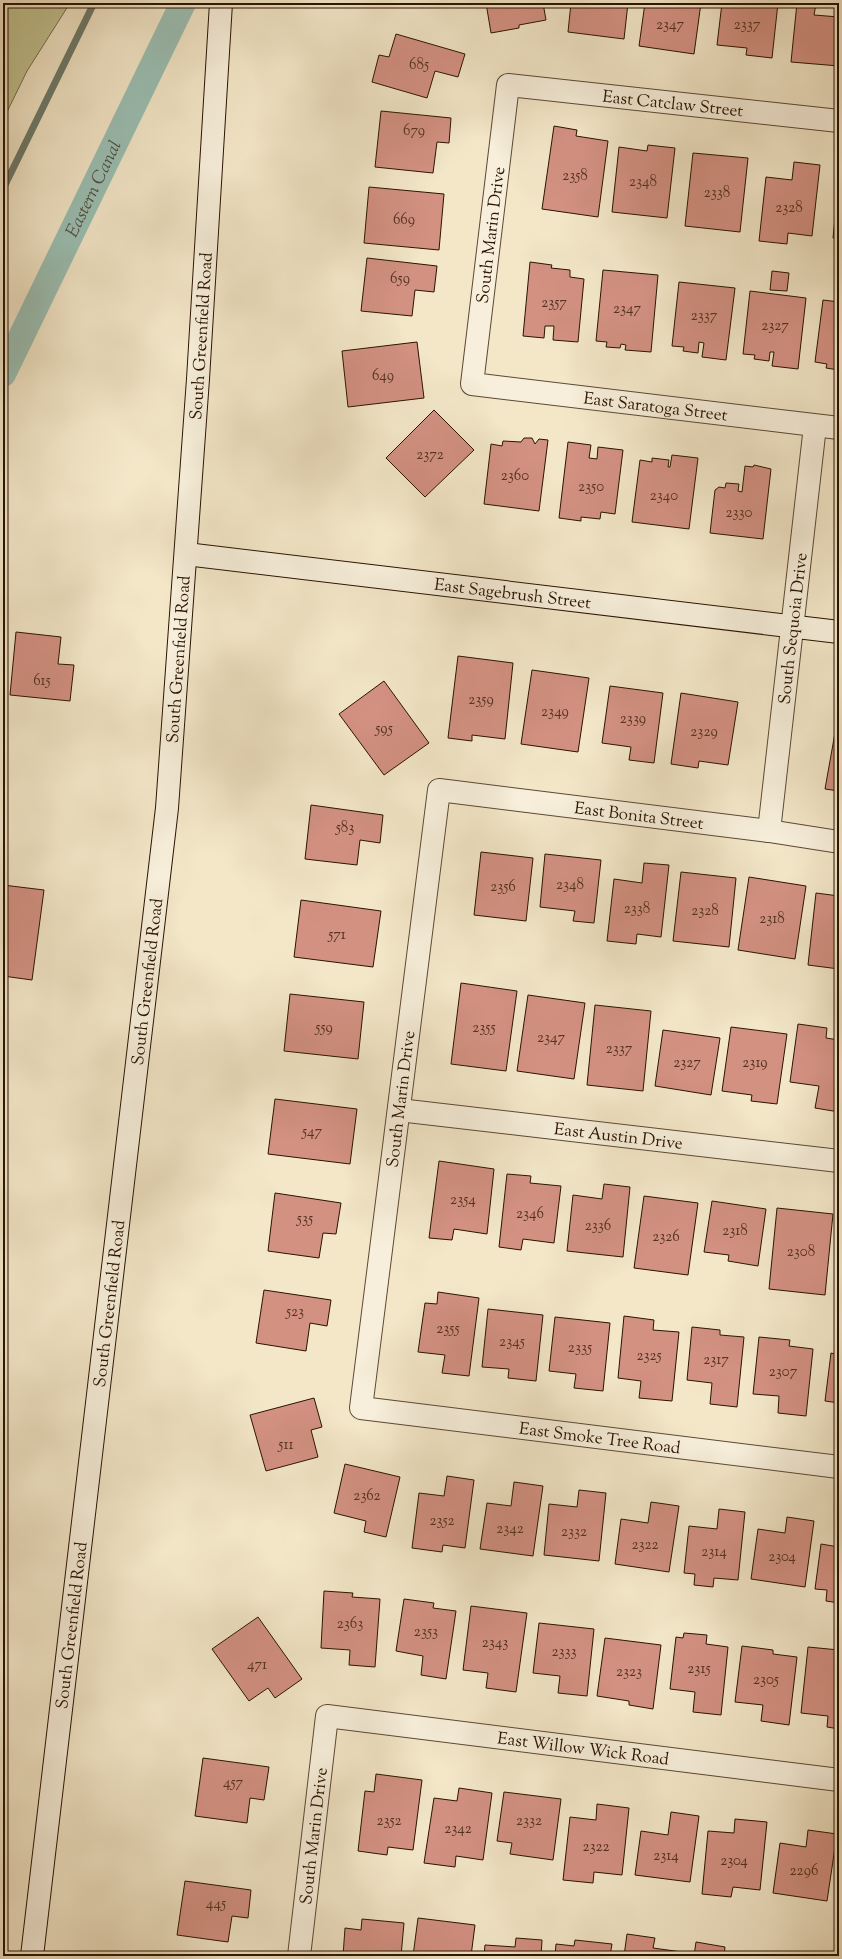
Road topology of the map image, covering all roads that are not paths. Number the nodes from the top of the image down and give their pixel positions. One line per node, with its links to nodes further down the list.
1 (221, 4): 7 (street, South Greenfield Road)
2 (508, 85): 3 (street, East Catclaw Street); 4 (street, South Marin Drive)
3 (839, 121)
4 (472, 384): 5 (street, East Saratoga Street)
5 (815, 426): 6 (street, East Saratoga Street); 8 (street, South Sequoia Drive)
6 (839, 428)
7 (186, 554): 8 (street, East Sagebrush Street); 19 (street, South Greenfield Road)
8 (792, 626): 9 (street, East Sagebrush Street); 11 (street, South Sequoia Drive)
9 (839, 632)
10 (439, 790): 11 (street, East Bonita Street); 13 (street, South Marin Drive)
11 (770, 831): 12 (street, East Bonita Street)
12 (839, 842)
13 (399, 1110): 14 (street, East Austin Drive); 15 (street, South Marin Drive)
14 (839, 1161)
15 (361, 1408): 16 (street, East Smoke Tree Road)
16 (839, 1467)
17 (327, 1716): 18 (street, East Willow Wick Road); 20 (street, South Marin Drive)
18 (839, 1780)
19 (32, 1956)
20 (300, 1956)

